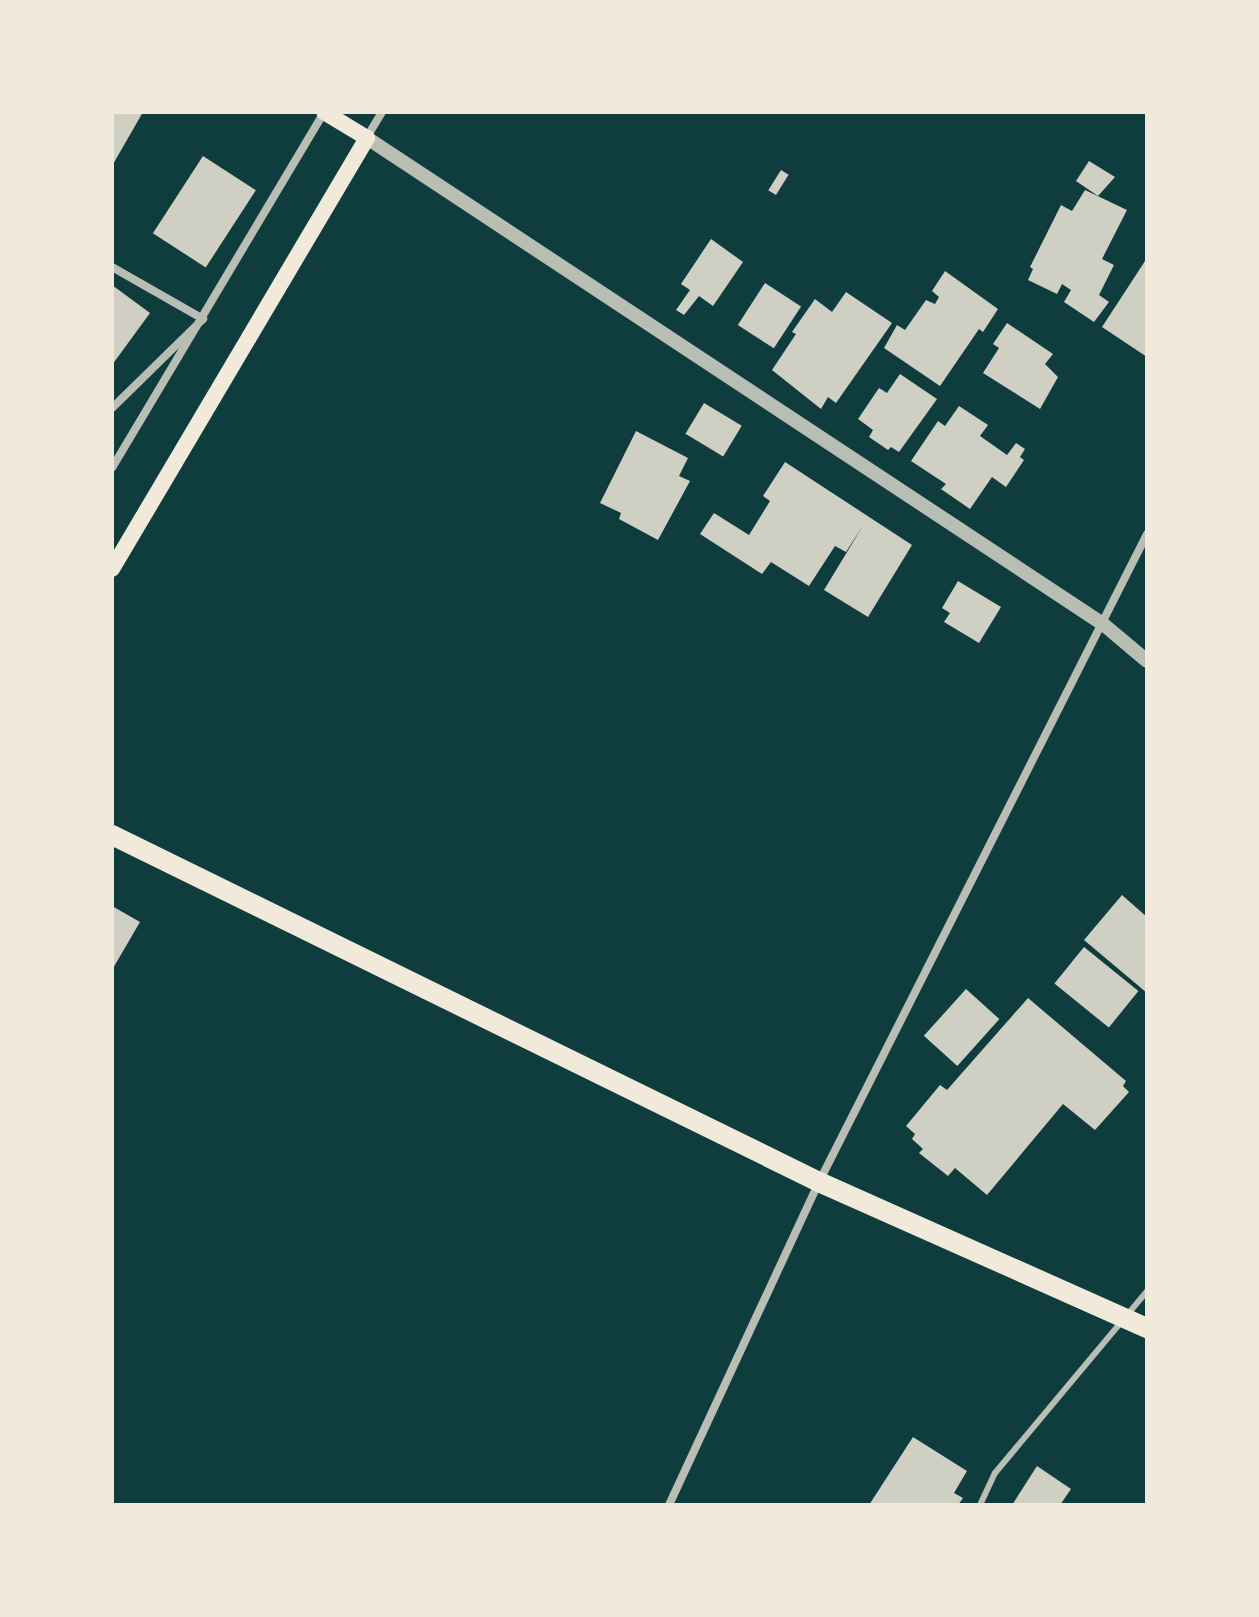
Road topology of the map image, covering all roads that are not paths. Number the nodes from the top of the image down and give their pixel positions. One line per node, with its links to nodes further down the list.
1 (324, 112): 3 (main road); 5 (street)
2 (382, 112): 3 (street)
3 (367, 138): 9 (main road); 10 (street)
4 (112, 267): 5 (street)
5 (203, 319): 6 (street); 7 (street)
6 (112, 408)
7 (112, 468)
8 (1147, 534): 10 (street)
9 (112, 569)
10 (1103, 624): 11 (street); 13 (street)
11 (1147, 661)
12 (112, 835): 13 (main road)
13 (819, 1182): 15 (main road); 17 (street)
14 (1147, 1291): 15 (lane)
15 (1125, 1318): 16 (main road); 18 (lane)
16 (1147, 1328)
17 (669, 1505)
18 (980, 1505)

